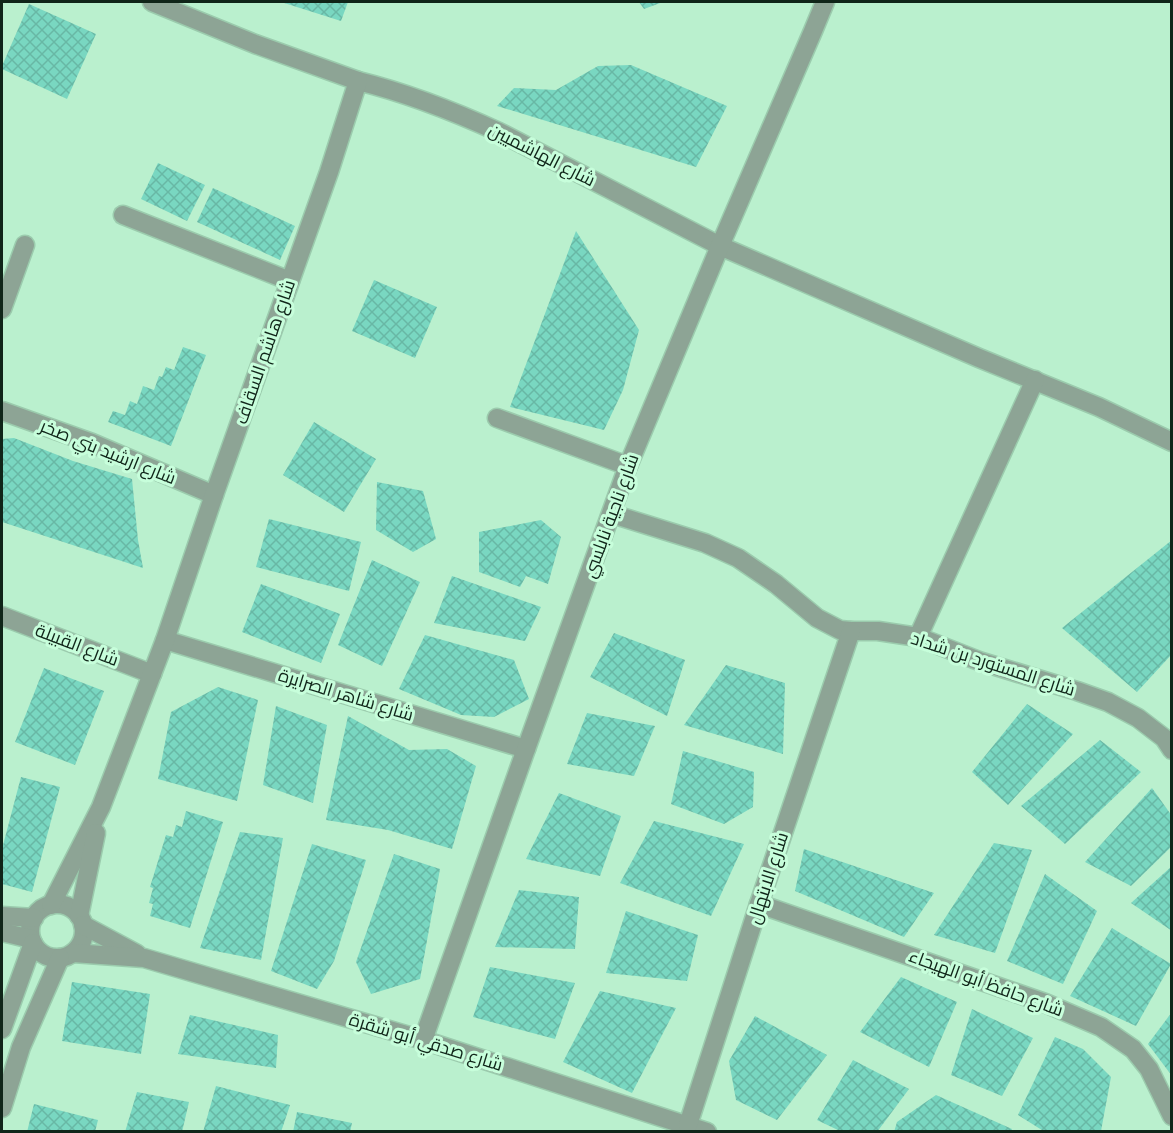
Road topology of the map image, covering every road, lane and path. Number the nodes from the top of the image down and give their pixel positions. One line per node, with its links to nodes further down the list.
1 (152, 2): 3 (street)
2 (825, 2): 7 (street, شارع ناجية نابلسي)
3 (191, 9): 4 (street)
4 (358, 81): 7 (street, شارع الهاشميين); 8 (street, شارع هاشم السقاف)
5 (123, 216): 8 (street)
6 (26, 245): 9 (street)
7 (720, 246): 10 (street, شارع الهاشميين); 14 (street, شارع ناجية نابلسي)
8 (290, 281): 15 (street, شارع هاشم السقاف)
9 (2, 309)
10 (1035, 380): 13 (street, شارع الهاشميين); 19 (street)
11 (2, 411): 15 (street, شارع ارشيد بني صخر)
12 (497, 418): 14 (street)
13 (1172, 442)
14 (628, 466): 16 (street, شارع ناجية نابلسي)
15 (214, 495): 20 (street, شارع هاشم السقاف)
16 (612, 514): 18 (street, شارع المستورد بن شداد); 22 (street, شارع ناجية نابلسي)
17 (2, 616): 21 (street, شارع القبيلة)
18 (851, 631): 19 (street, شارع المستورد بن شداد); 25 (street, شارع الابتهال)
19 (918, 637): 23 (street, شارع المستورد بن شداد)
20 (165, 640): 21 (street, شارع هاشم السقاف); 22 (street, شارع شاهر الصرايرة)
21 (152, 674): 24 (street, شارع هاشم السقاف)
22 (526, 749): 35 (street, شارع ناجية نابلسي)
23 (1172, 750)
24 (101, 807): 26 (street, شارع هاشم السقاف); 29 (street, شارع هاشم السقاف)
25 (759, 904): 37 (street, شارع حافظ أبو الهيجاء); 38 (street, شارع الابتهال)
26 (51, 905): 28 (street); 29 (street)
27 (2, 916): 28 (street)
28 (34, 918): 31 (street)
29 (81, 921): 32 (street); 33 (street, شارع صدقي أبو شقرة)
30 (2, 932): 31 (street)
31 (32, 941): 32 (street); 34 (street)
32 (66, 956): 33 (street, شارع صدقي أبو شقرة); 36 (street)
33 (144, 958): 35 (street, شارع صدقي أبو شقرة)
34 (2, 1029)
35 (423, 1040): 38 (street, شارع صدقي أبو شقرة)
36 (2, 1108)
37 (1172, 1116)
38 (688, 1125): 39 (street, شارع صدقي أبو شقرة)
39 (707, 1131)

